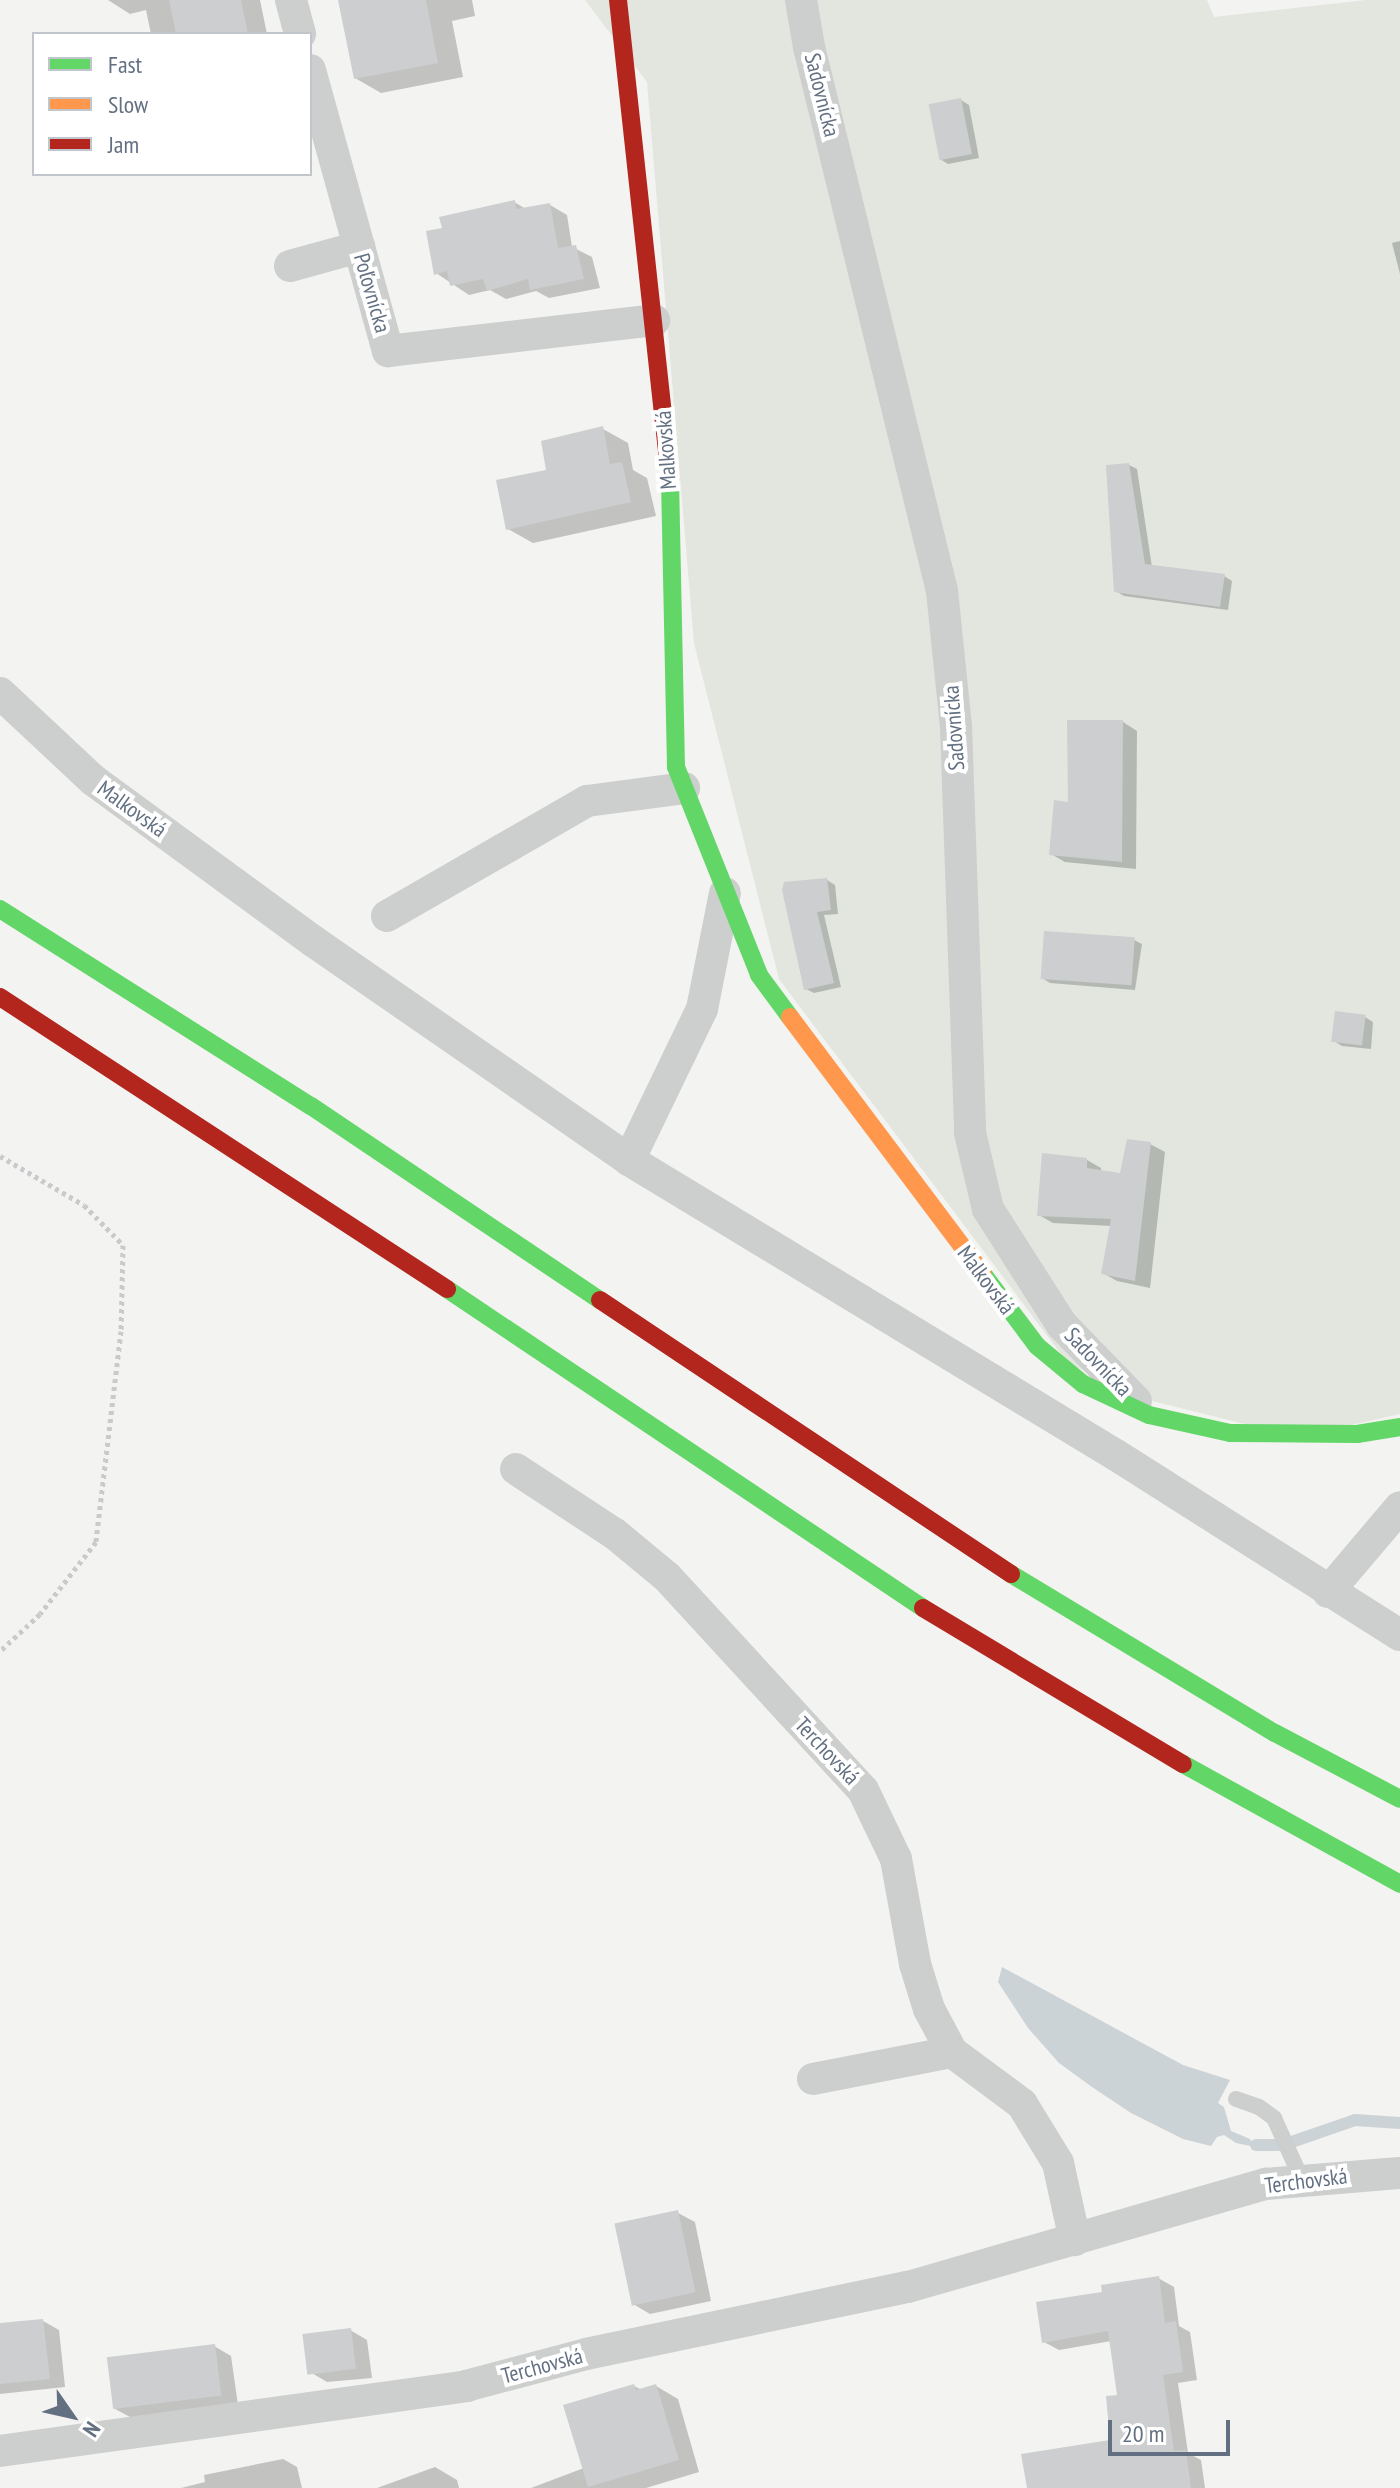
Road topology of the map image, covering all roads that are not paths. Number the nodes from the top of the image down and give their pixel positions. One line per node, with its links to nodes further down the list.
1 (291, 0): 4 (street)
2 (618, 0): 8 (main road, Malkovská)
3 (801, 0): 16 (street, Sadovnícka)
4 (299, 32)
5 (312, 77): 6 (street, Poľovnícka)
6 (359, 247): 7 (street); 8 (street, Poľovnícka)
7 (290, 266)
8 (654, 320): 10 (main road, Malkovská)
9 (0, 693): 15 (street, Malkovská)
10 (684, 788): 11 (main road, Malkovská); 13 (street)
11 (725, 893): 15 (street); 16 (main road, Malkovská)
12 (0, 909): 22 (main road)
13 (387, 916)
14 (0, 997): 23 (main road)
15 (629, 1160): 20 (street, Malkovská)
16 (1149, 1415): 17 (main road, Malkovská)
17 (1400, 1427)
18 (516, 1469): 24 (street, Terchovská)
19 (1400, 1507): 20 (street)
20 (1328, 1592): 21 (street, Malkovská)
21 (1400, 1635)
22 (1400, 1799)
23 (1400, 1884)
24 (952, 2052): 25 (street); 29 (street, Terchovská)
25 (813, 2079)
26 (1236, 2099): 27 (lane)
27 (1298, 2171): 28 (street, Terchovská); 29 (street, Terchovská)
28 (1400, 2173)
29 (1075, 2240): 30 (street, Terchovská)
30 (0, 2451)

